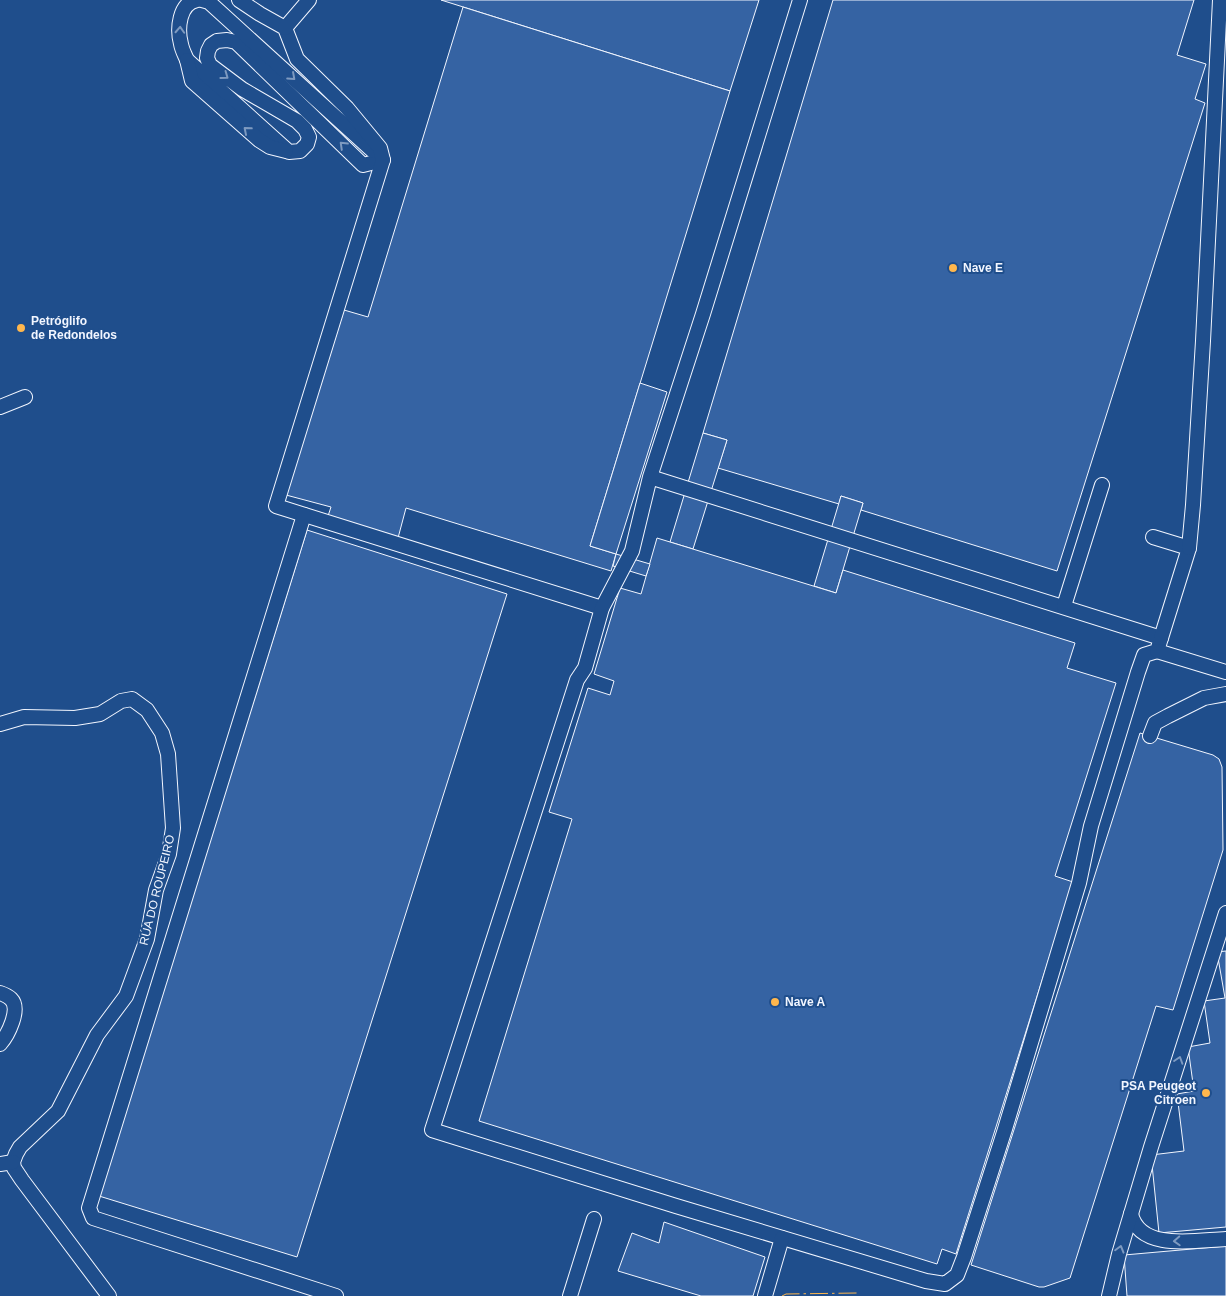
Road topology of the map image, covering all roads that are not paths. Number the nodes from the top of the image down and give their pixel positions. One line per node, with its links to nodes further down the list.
1 (197, 0): 8 (street, one-way to 1)
2 (202, 0): 8 (street, one-way to 8)
3 (239, 0): 7 (street)
4 (309, 0): 7 (street)
5 (800, 0): 11 (street)
6 (1220, 0): 15 (street)
7 (286, 28): 8 (street)
8 (383, 160): 13 (street)
9 (25, 397): 10 (street)
10 (0, 407)
11 (650, 477): 16 (street); 17 (street)
12 (1102, 485): 16 (street)
13 (304, 514): 17 (street); 32 (street)
14 (1153, 536): 15 (street)
15 (1189, 548): 18 (street)
16 (1064, 606): 18 (street)
17 (602, 608): 29 (street)
18 (1159, 644): 19 (street); 29 (street)
19 (1226, 672)
20 (1226, 694): 22 (street)
21 (0, 724): 26 (street, RÚA DO ROUPEIRO)
22 (1150, 736)
23 (1226, 912): 27 (street, one-way to 23)
24 (0, 993): 25 (street)
25 (0, 1044)
26 (7, 1163): 31 (street, RÚA DO ROUPEIRO)
27 (1131, 1214): 30 (street, one-way to 27); 35 (street, one-way to 27)
28 (594, 1219): 33 (street)
29 (782, 1238): 34 (street)
30 (1226, 1239)
31 (109, 1296)
32 (336, 1296)
33 (570, 1296)
34 (765, 1296)
35 (1109, 1296)

